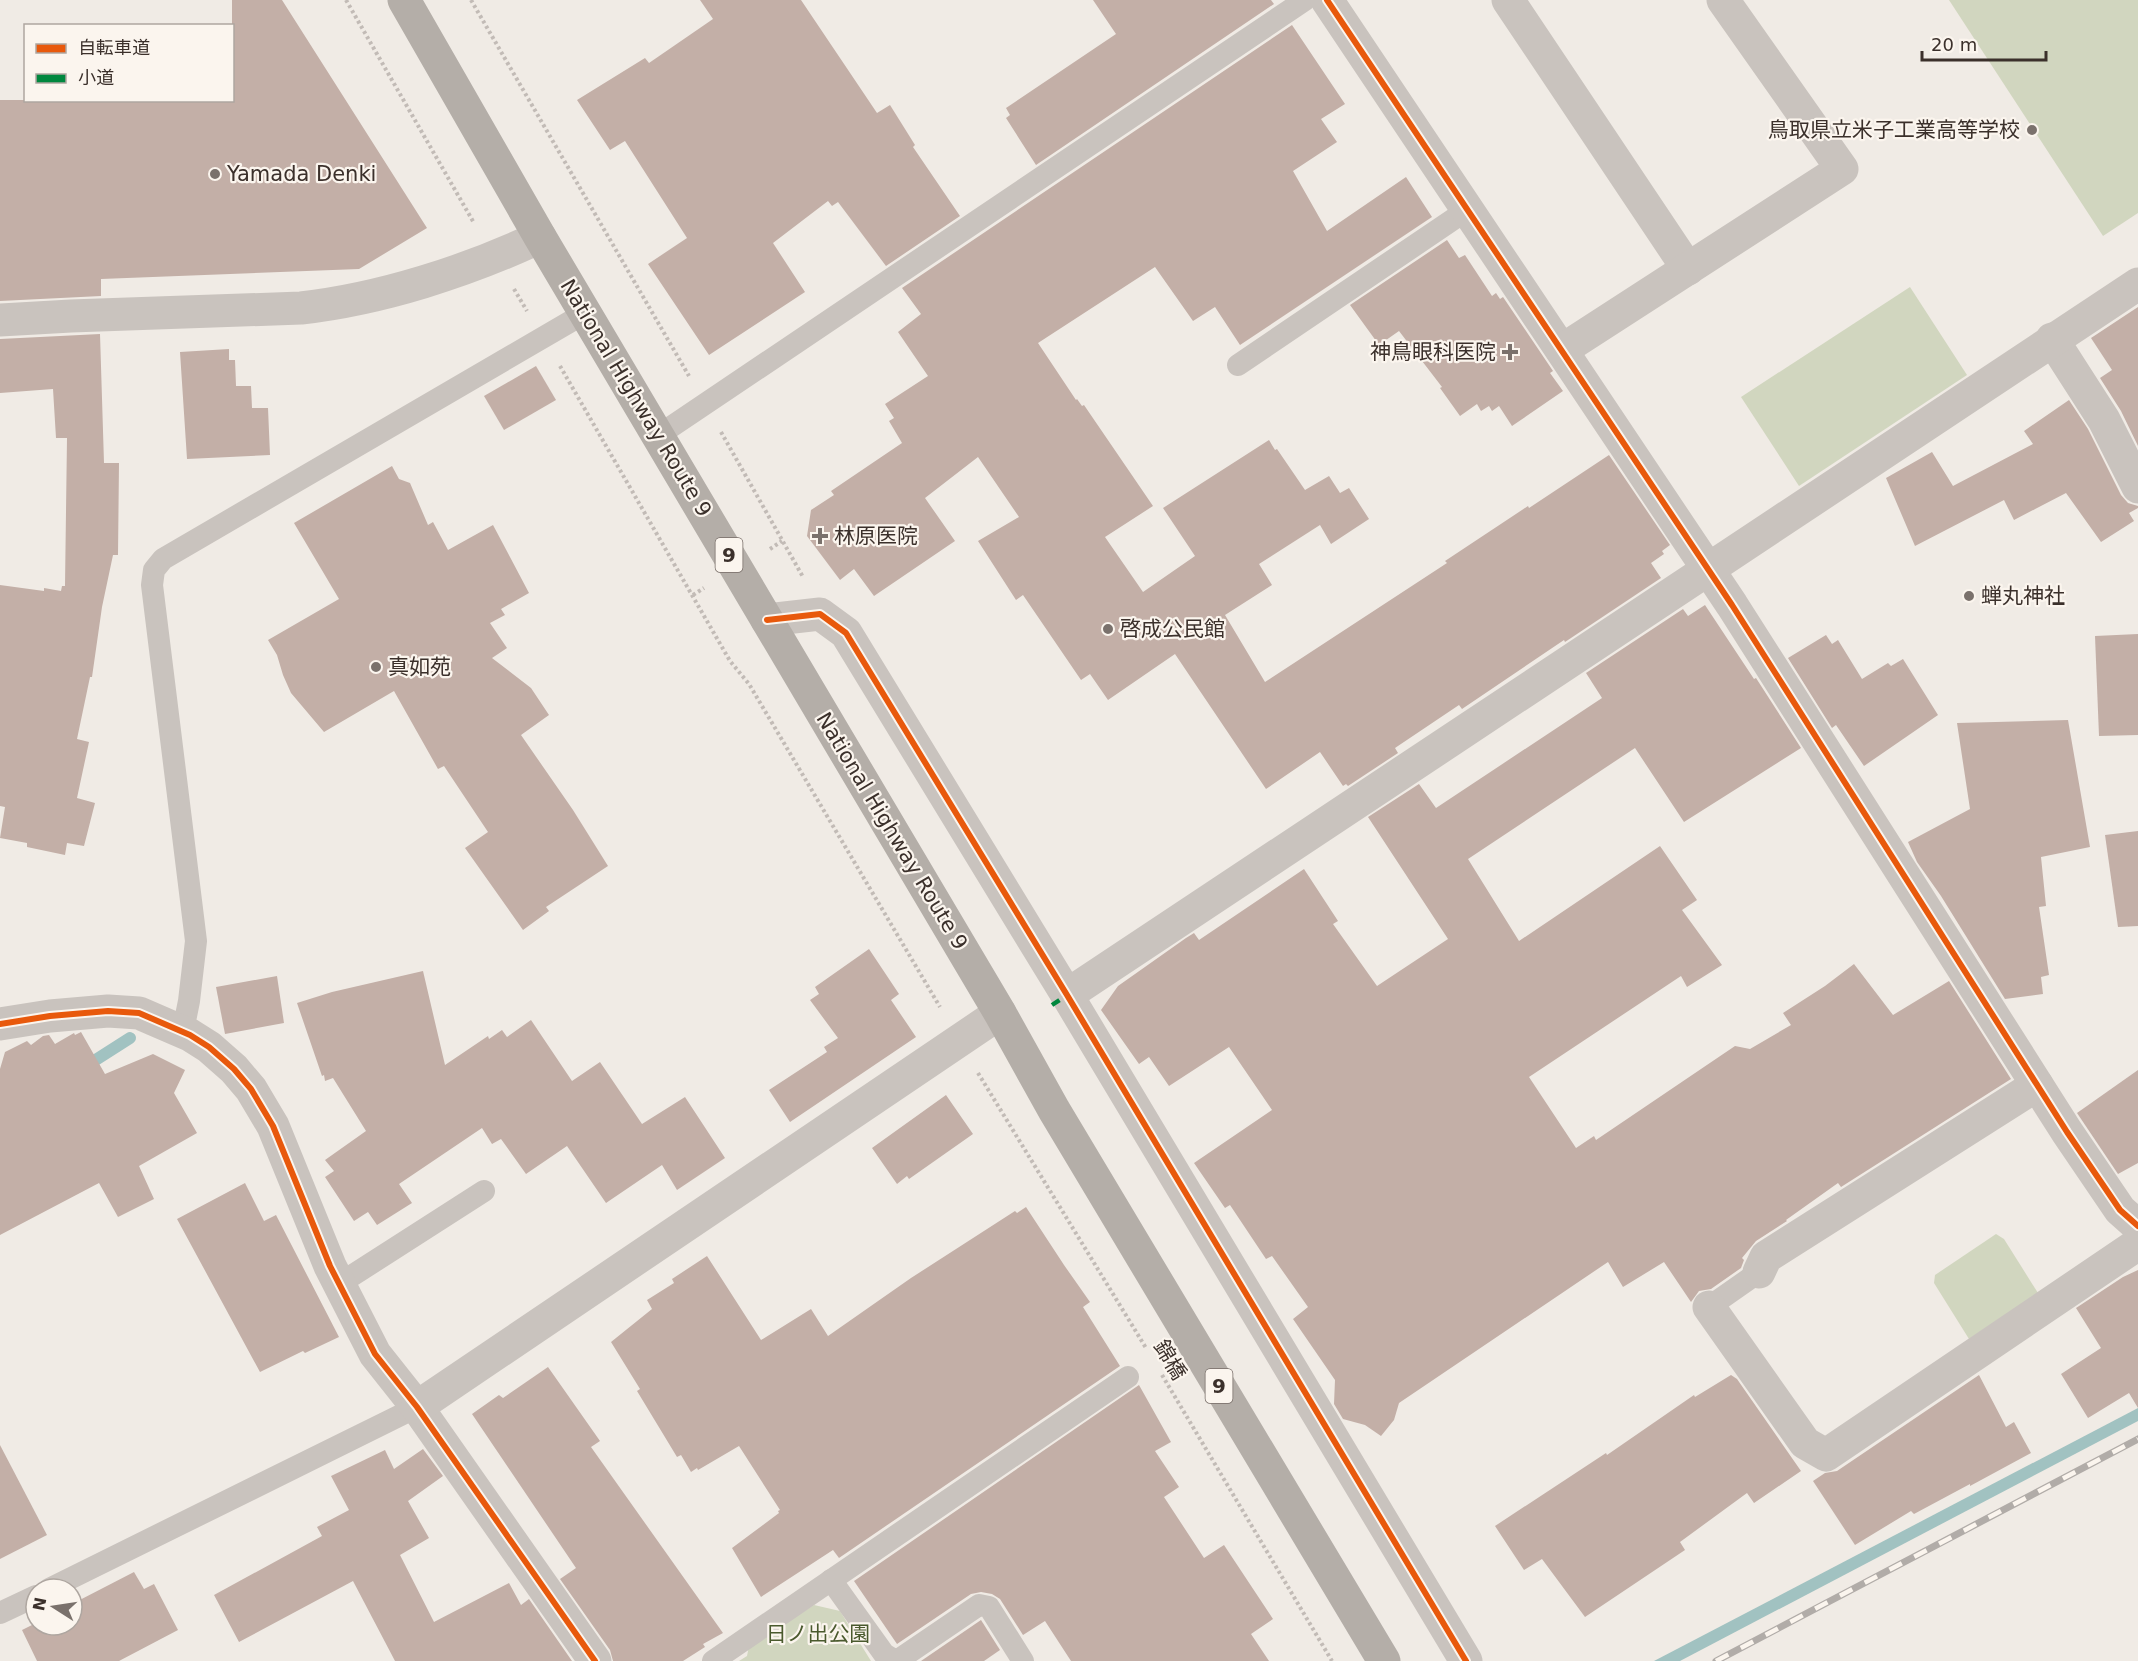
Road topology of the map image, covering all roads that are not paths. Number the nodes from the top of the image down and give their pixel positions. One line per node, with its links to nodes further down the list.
1 (404, 0): 7 (highway, National Highway Route 9 / 9)
2 (1305, 0): 15 (lane)
3 (1327, 0): 6 (street)
4 (1508, 0): 8 (street)
5 (1723, 0): 8 (street)
6 (1467, 210): 13 (street); 14 (lane)
7 (540, 237): 10 (highway, National Highway Route 9 / 9); 11 (street)
8 (1688, 269): 13 (street)
9 (2138, 284): 12 (street)
10 (585, 313): 15 (highway, National Highway Route 9 / 9); 22 (lane)
11 (0, 320)
12 (2052, 339): 16 (street); 17 (street)
13 (1562, 350): 17 (street)
14 (1238, 365)
15 (658, 435): 18 (highway, National Highway Route 9 / 9)
16 (2138, 487)
17 (1707, 570): 19 (street); 23 (street)
18 (766, 620): 19 (street); 20 (highway, National Highway Route 9 / 9)
19 (1067, 995): 40 (street)
20 (1000, 1013): 31 (street); 39 (highway, National Highway Route 9 / 9)
21 (0, 1024): 22 (street)
22 (183, 1031): 28 (street)
23 (2037, 1085): 25 (street); 27 (street)
24 (484, 1191): 28 (lane)
25 (2138, 1226)
26 (2138, 1244): 29 (street)
27 (1759, 1272): 29 (lane)
28 (339, 1284): 31 (street)
29 (1709, 1307)
30 (1128, 1377): 33 (lane)
31 (417, 1407): 32 (lane); 36 (street)
32 (73, 1577)
33 (831, 1580): 37 (lane); 38 (lane)
34 (24, 1602): 35 (lane)
35 (0, 1613)
36 (595, 1661)
37 (713, 1661)
38 (1023, 1661)
39 (1383, 1661)
40 (1466, 1661)

